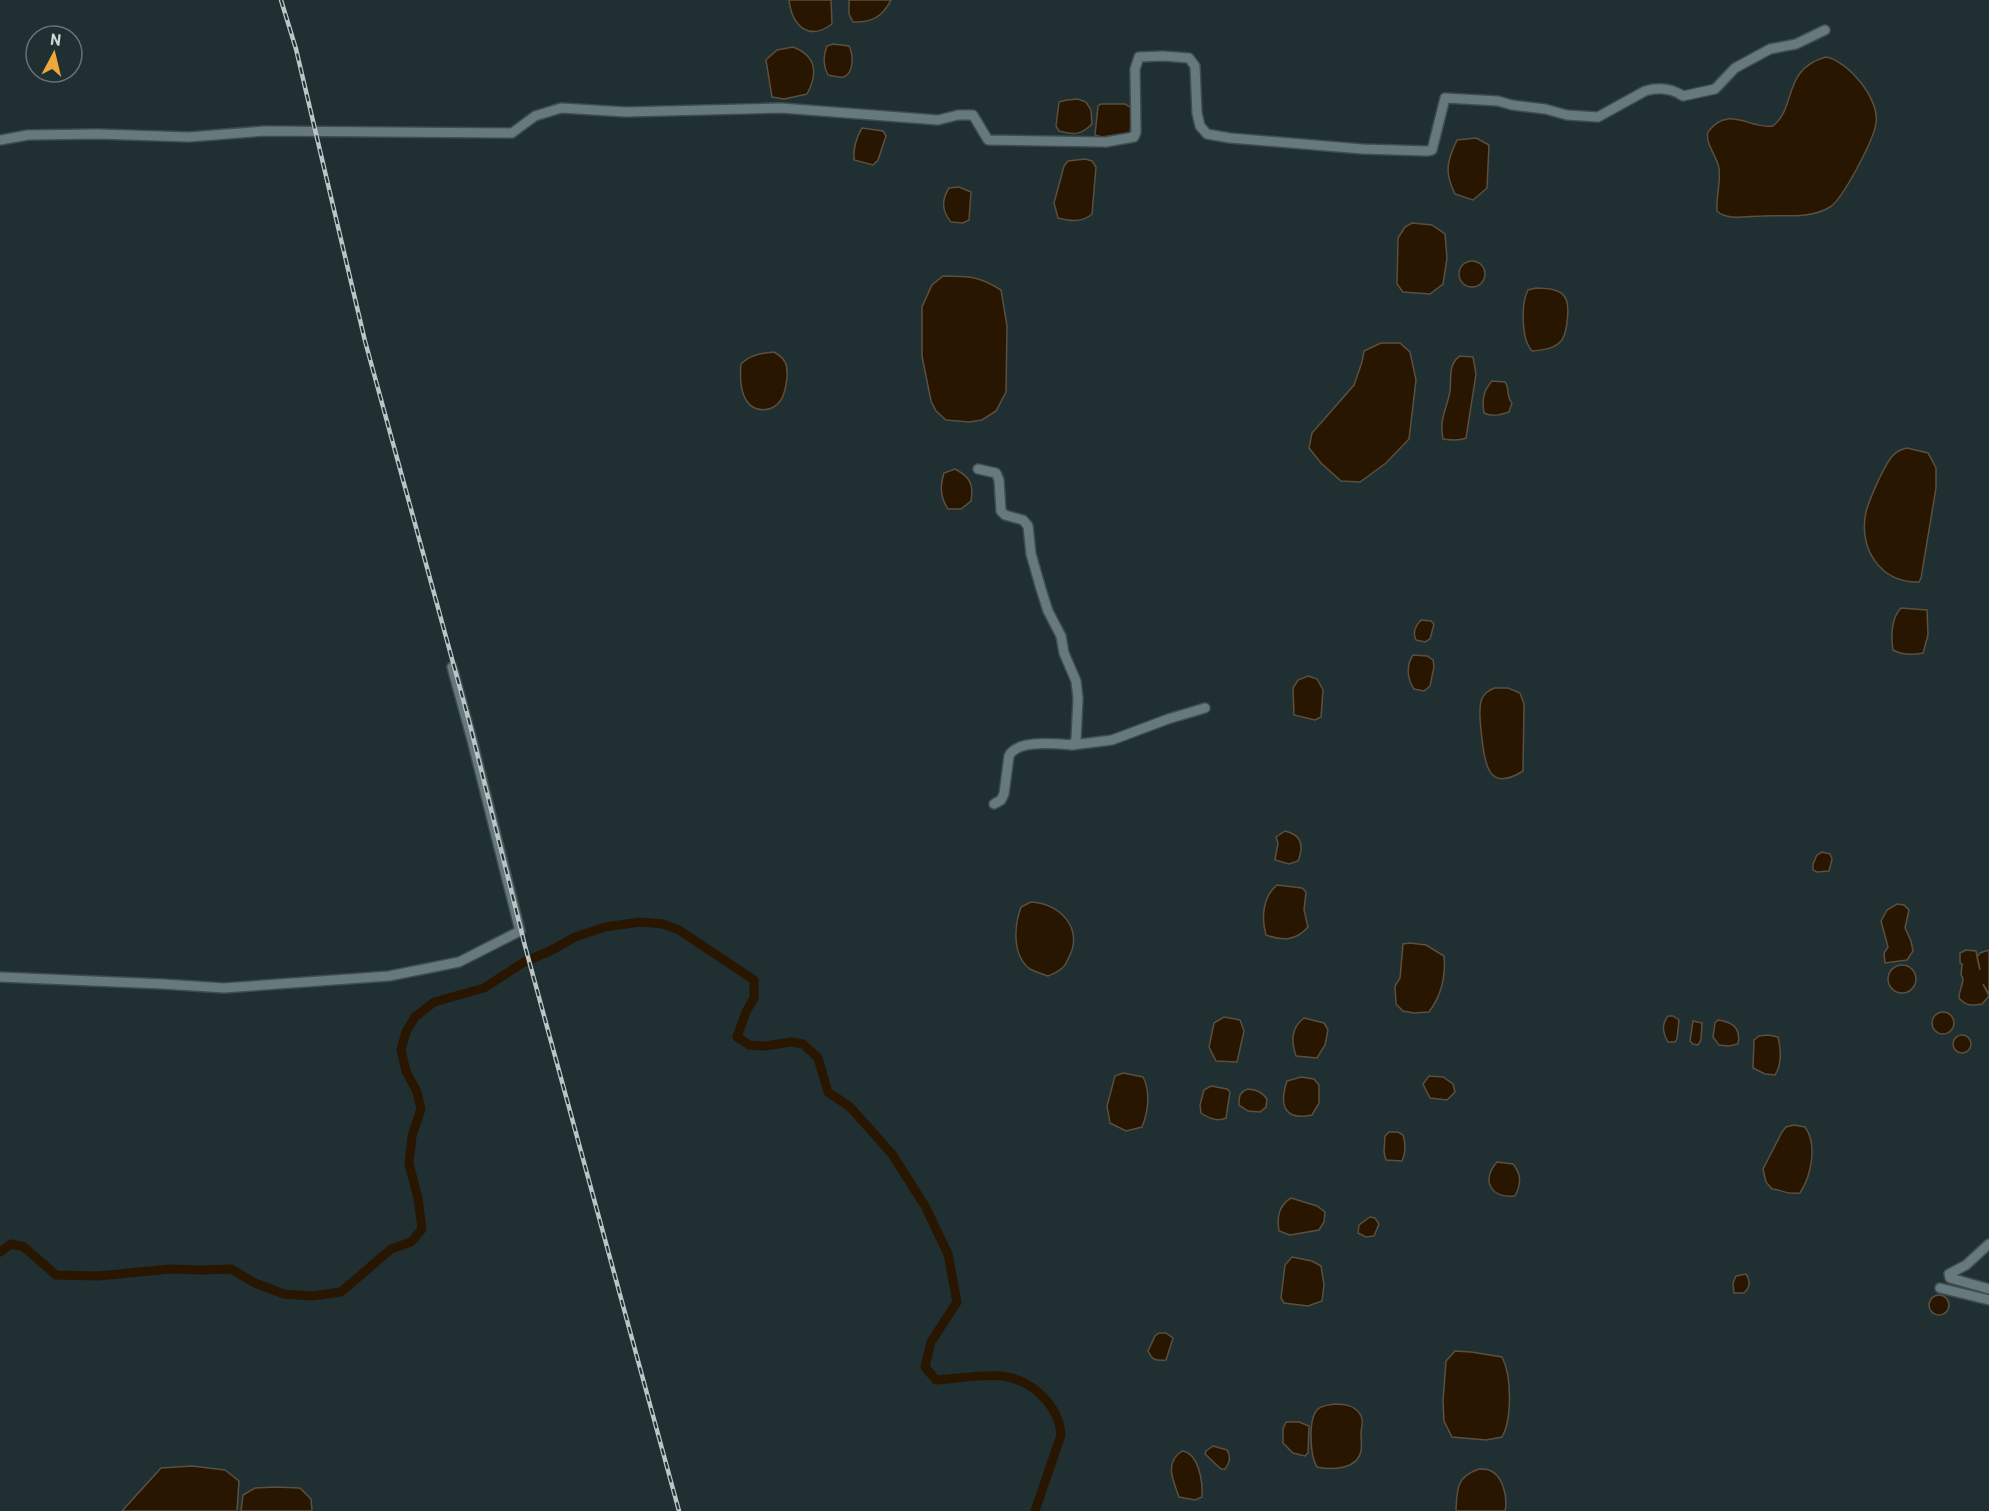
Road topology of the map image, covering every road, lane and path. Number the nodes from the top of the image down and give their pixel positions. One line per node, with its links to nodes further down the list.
1 (1825, 30): 2 (street)
2 (0, 140)
3 (978, 469): 6 (street)
4 (452, 667): 8 (street)
5 (1205, 708): 6 (street)
6 (1072, 745): 7 (street)
7 (994, 804)
8 (0, 977)
9 (1989, 1244): 11 (street)
10 (1940, 1288): 12 (street)
11 (1989, 1289)
12 (1989, 1300)

